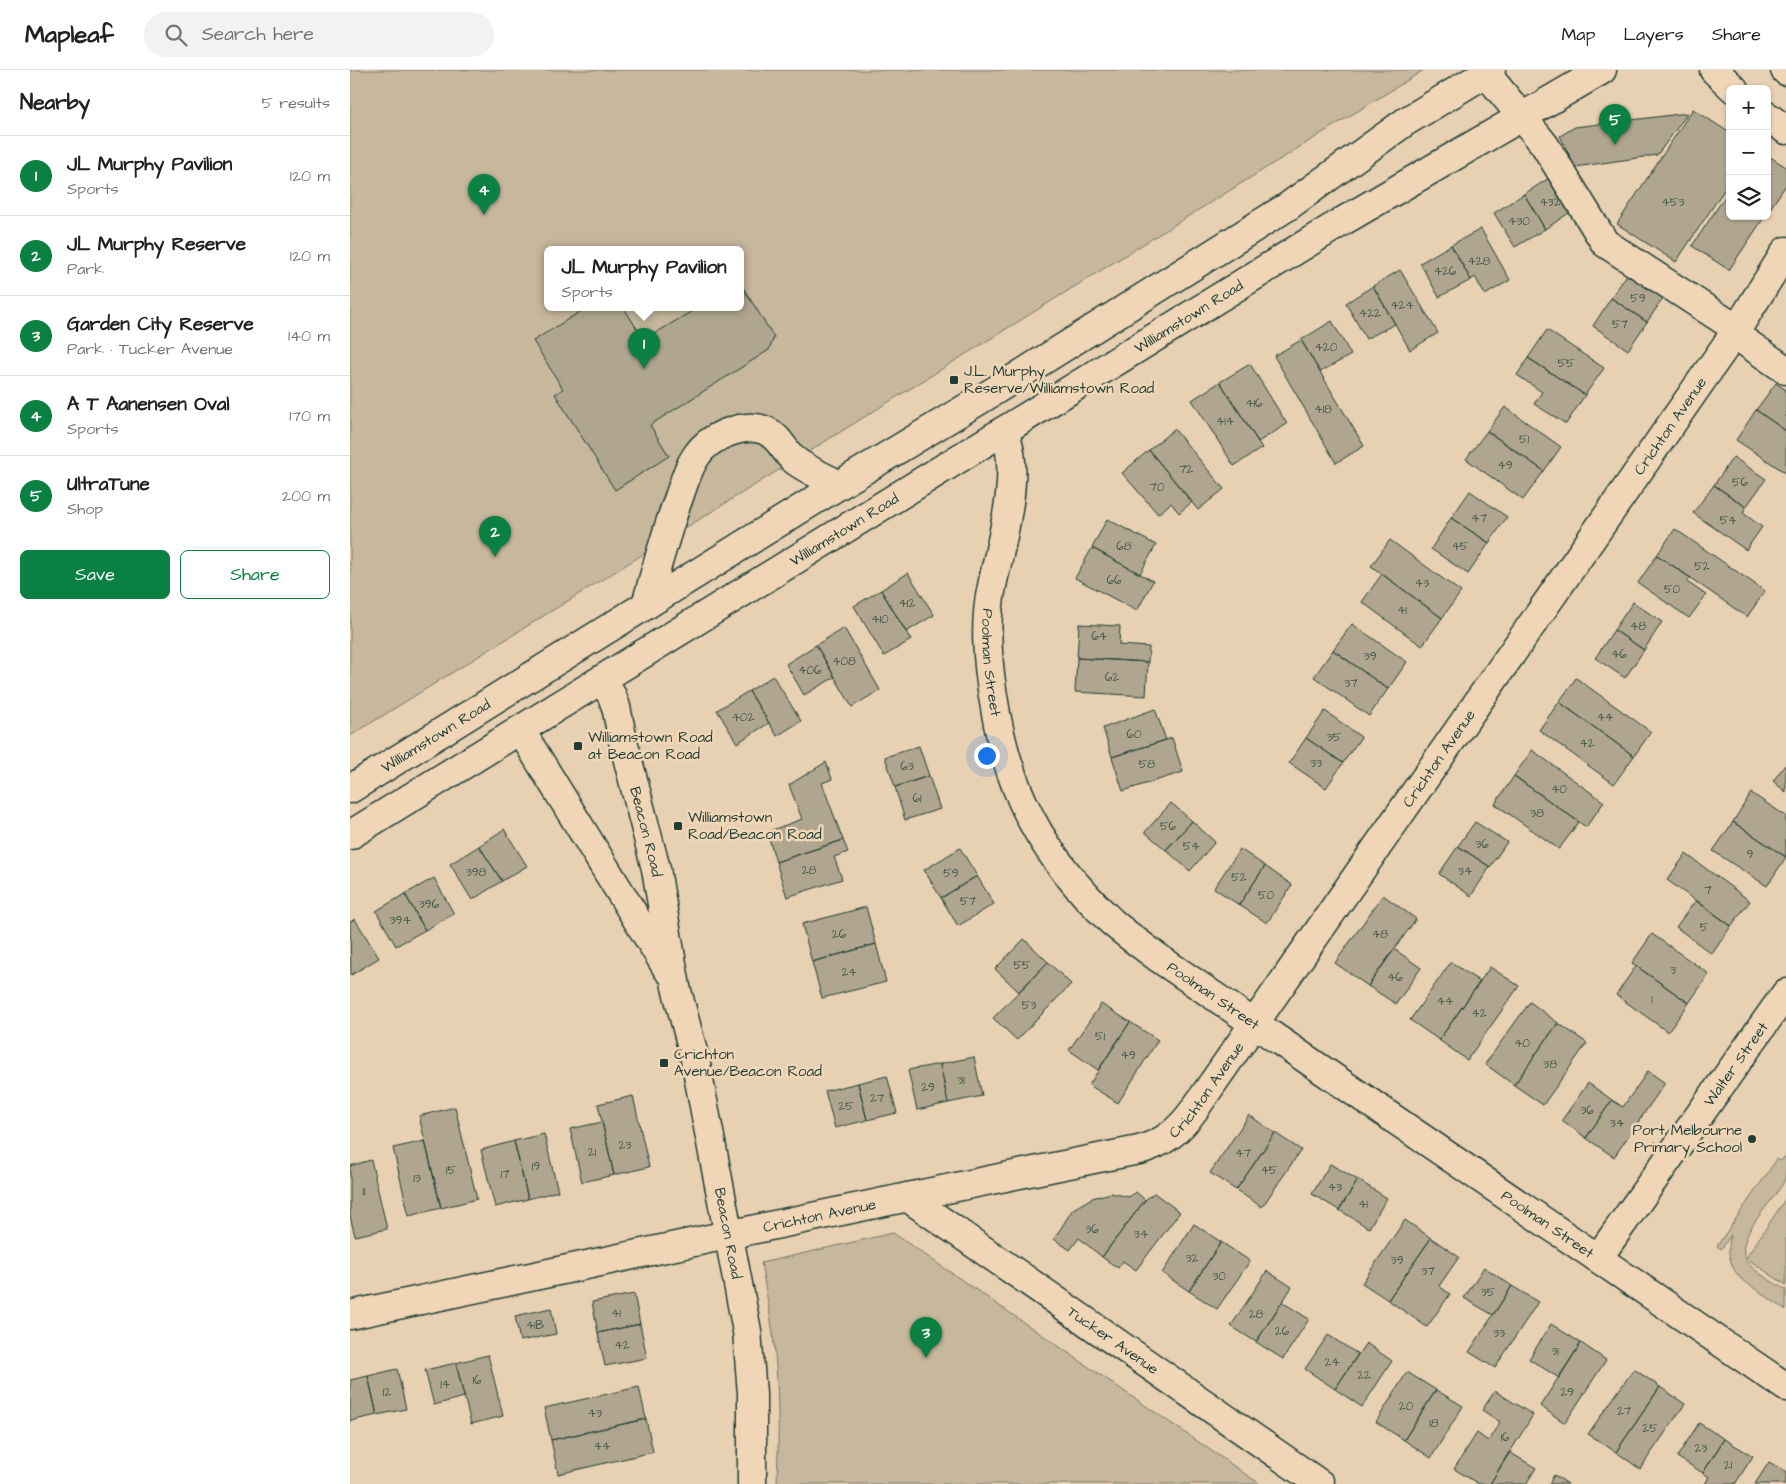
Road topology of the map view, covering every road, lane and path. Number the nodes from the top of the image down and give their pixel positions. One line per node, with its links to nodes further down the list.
1 (1602, 70): 5 (street, Williamstown Road)
2 (1714, 70): 4 (street)
3 (1488, 71): 5 (street); 11 (street, Williamstown Road)
4 (1730, 85)
5 (1520, 116): 9 (street); 12 (street, Williamstown Road)
6 (1771, 119): 7 (street)
7 (1786, 130)
8 (1786, 251): 9 (street, Crichton Avenue)
9 (1735, 331): 10 (street); 22 (street, Crichton Avenue)
10 (1786, 370)
11 (983, 398): 12 (street, Poolman Street); 13 (street, Williamstown Road)
12 (1003, 430): 15 (street, Williamstown Road); 22 (street, Poolman Street)
13 (840, 485): 14 (street, Williamstown Road); 14 (street)
14 (646, 606): 16 (street, Williamstown Road)
15 (602, 680): 16 (street); 17 (street, Williamstown Road); 20 (street, Beacon Road)
16 (524, 681): 17 (street); 18 (street, Williamstown Road)
17 (521, 731): 19 (street, Williamstown Road); 20 (street, Beacon Road)
18 (350, 789)
19 (350, 835)
20 (676, 987): 24 (street, Beacon Road)
21 (1786, 993): 25 (street, Walter Street)
22 (1254, 1024): 23 (street, Crichton Avenue); 25 (street, Poolman Street)
23 (907, 1197): 24 (street, Crichton Avenue); 29 (street, Tucker Avenue)
24 (729, 1235): 26 (street, Crichton Avenue); 28 (street, Beacon Road)
25 (1598, 1258): 27 (street, Poolman Street)
26 (350, 1315)
27 (1786, 1387)
28 (752, 1484)
29 (1320, 1484)

